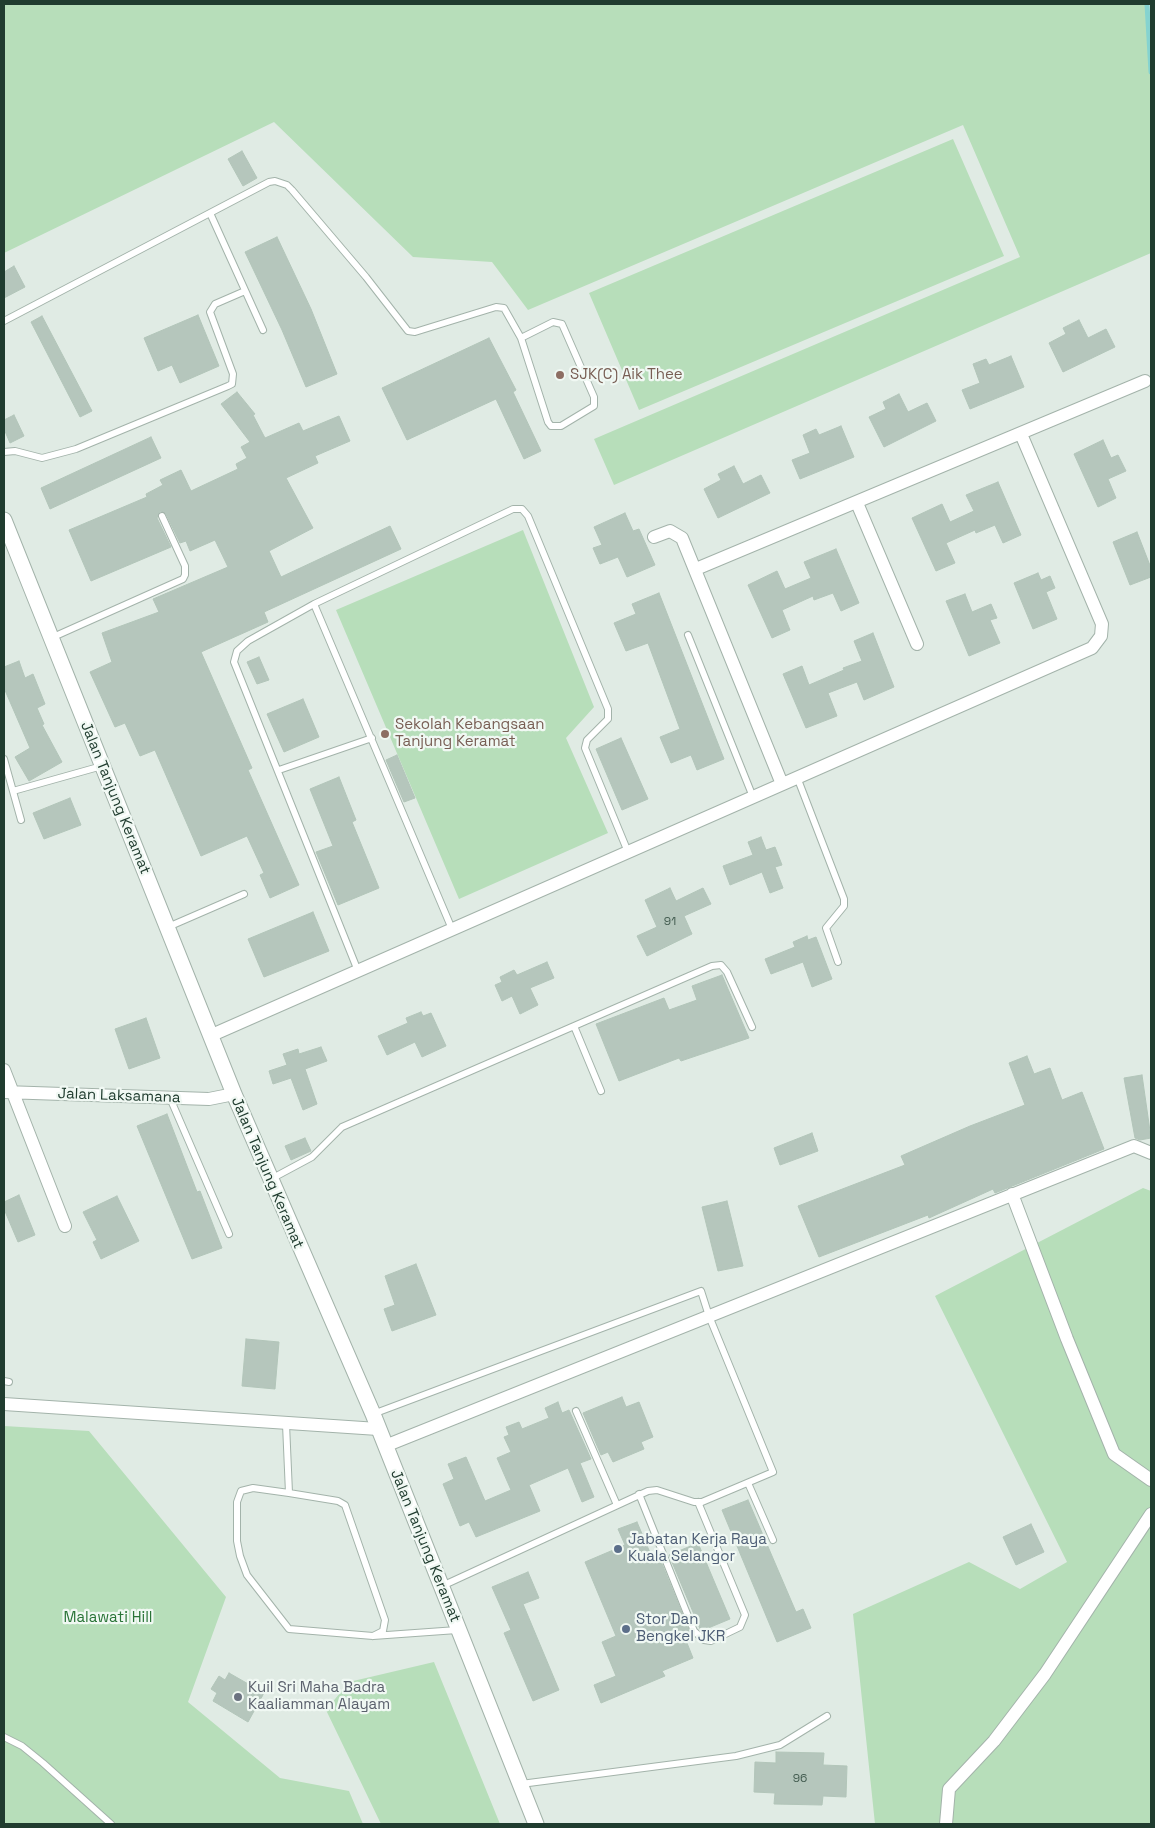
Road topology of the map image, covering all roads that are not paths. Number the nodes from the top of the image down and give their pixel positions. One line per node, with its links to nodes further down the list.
1 (210, 213): 2 (lane); 3 (lane); 5 (lane)
2 (245, 291): 4 (lane); 8 (lane)
3 (4, 321)
4 (263, 330)
5 (521, 338): 5 (lane)
6 (1145, 381): 7 (street)
7 (1021, 434): 9 (street); 22 (street)
8 (4, 452)
9 (857, 503): 13 (street); 17 (street)
10 (162, 516): 16 (lane)
11 (4, 520): 16 (street, Jalan Tanjung Keramat)
12 (654, 537): 13 (street)
13 (696, 569): 23 (street)
14 (314, 604): 18 (lane); 21 (lane); 27 (lane)
15 (688, 635): 25 (lane)
16 (51, 638): 20 (street, Jalan Tanjung Keramat)
17 (917, 644)
18 (372, 738): 21 (lane); 30 (lane)
19 (4, 759): 24 (lane)
20 (102, 766): 24 (lane); 29 (street, Jalan Tanjung Keramat)
21 (279, 770): 32 (lane)
22 (798, 777): 23 (street); 31 (lane)
23 (782, 784): 25 (street)
24 (13, 791): 26 (lane)
25 (753, 797): 27 (street)
26 (21, 820)
27 (628, 852): 30 (street)
28 (244, 894): 29 (lane)
29 (167, 927): 35 (street, Jalan Tanjung Keramat)
30 (452, 929): 32 (street)
31 (838, 962)
32 (358, 970): 35 (street)
33 (574, 1026): 34 (lane); 37 (lane); 42 (lane)
34 (752, 1027)
35 (212, 1035): 39 (street, Jalan Tanjung Keramat)
36 (4, 1070): 38 (street)
37 (601, 1091)
38 (8, 1093): 40 (street, Jalan Laksamana); 44 (street)
39 (234, 1094): 40 (street, Jalan Laksamana); 42 (street, Jalan Tanjung Keramat)
40 (169, 1097): 45 (lane)
41 (1151, 1153): 43 (street)
42 (269, 1180): 49 (street, Jalan Tanjung Keramat)
43 (1012, 1194): 46 (street); 53 (street)
44 (65, 1226)
45 (229, 1234)
46 (709, 1316): 49 (lane); 52 (street); 54 (lane)
47 (4, 1404): 50 (street)
48 (576, 1412): 58 (lane)
49 (373, 1414): 51 (street, Jalan Tanjung Keramat)
50 (286, 1424): 51 (street); 55 (lane)
51 (378, 1429): 52 (street, Jalan Tanjung Keramat)
52 (385, 1446): 61 (street, Jalan Tanjung Keramat)
53 (1151, 1480)
54 (748, 1483): 57 (lane); 60 (lane)
55 (289, 1493): 63 (lane); 63 (lane)
56 (639, 1494): 57 (lane); 57 (lane); 58 (lane)
57 (698, 1502)
58 (617, 1505): 61 (lane)
59 (1151, 1514): 69 (street)
60 (773, 1540)
61 (441, 1586): 62 (street, Jalan Tanjung Keramat)
62 (458, 1630): 63 (lane); 66 (street, Jalan Tanjung Keramat)
63 (373, 1636)
64 (827, 1716): 66 (lane)
65 (4, 1737): 67 (lane)
66 (520, 1784): 68 (street, Jalan Tanjung Keramat)
67 (111, 1824)
68 (536, 1824)
69 (946, 1824)

